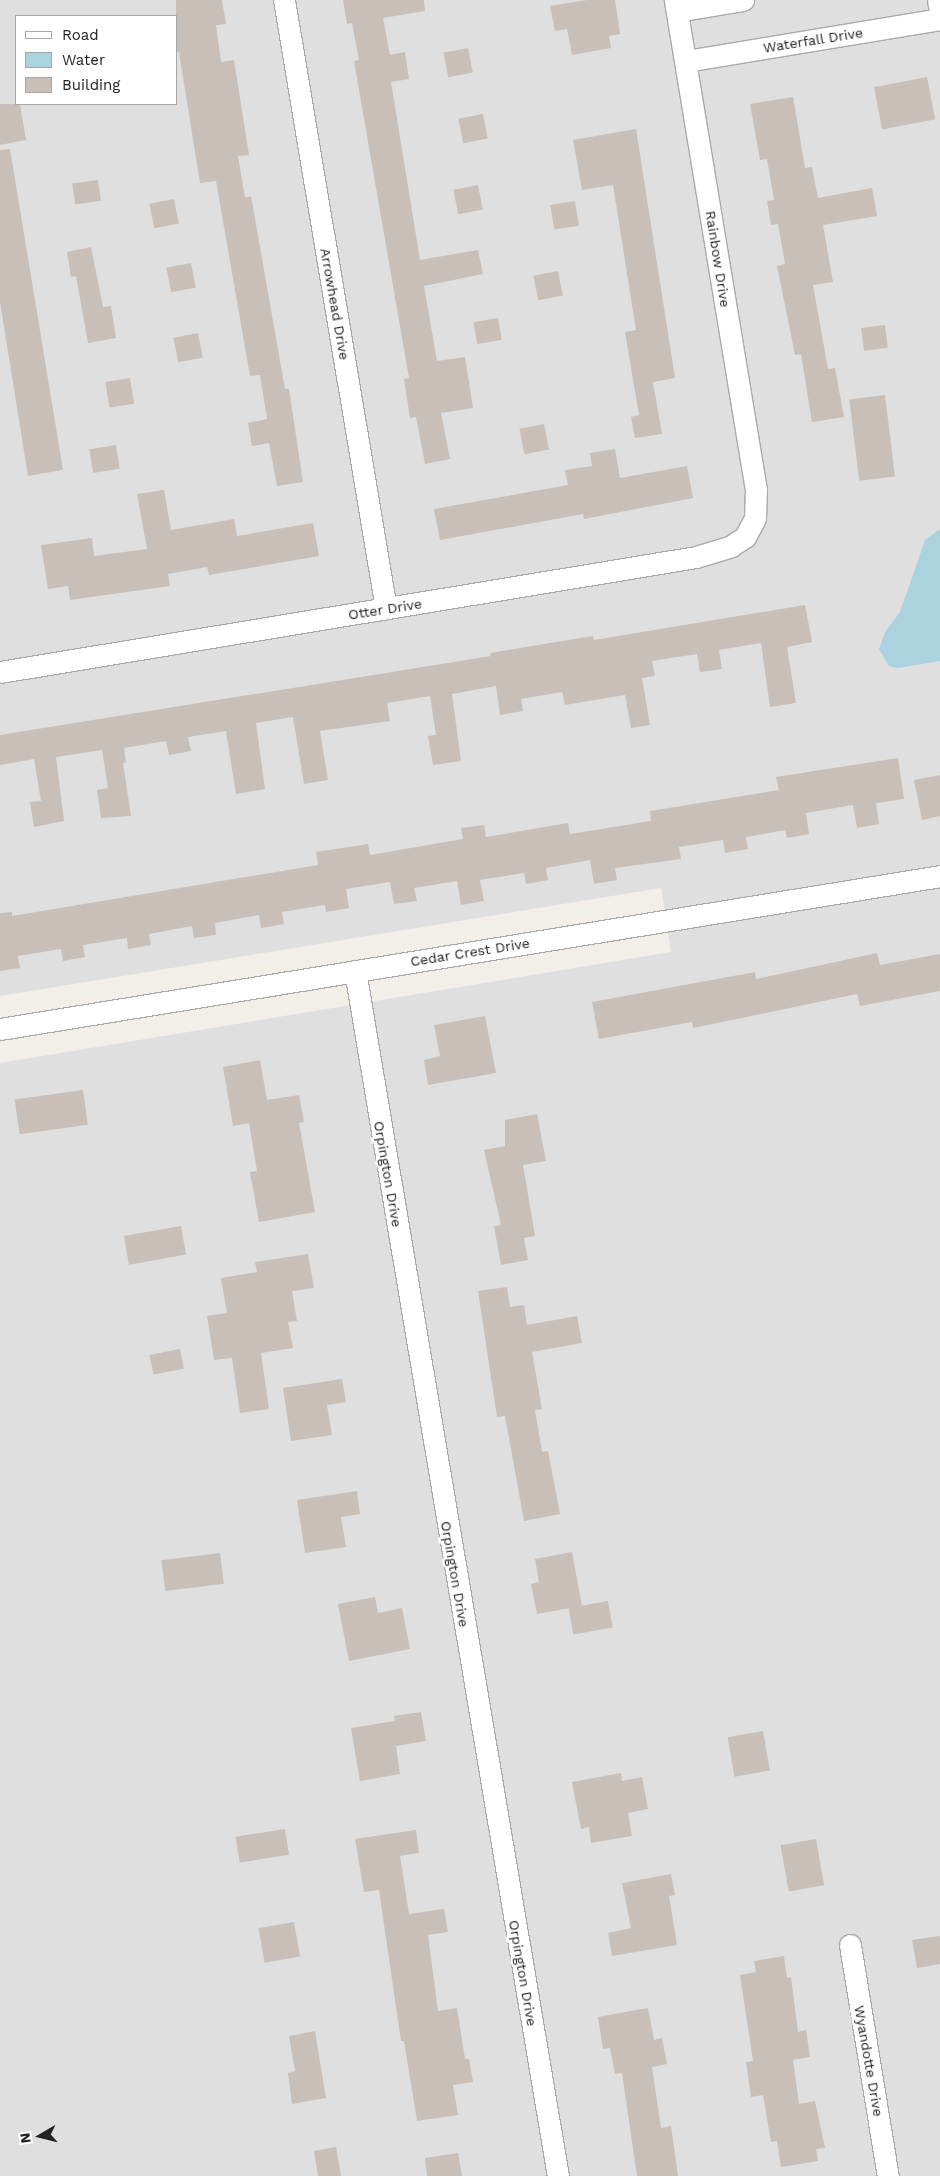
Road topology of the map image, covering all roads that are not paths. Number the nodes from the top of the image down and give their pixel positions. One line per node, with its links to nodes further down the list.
1 (284, 0): 9 (street, Arrowhead Drive)
2 (743, 0): 4 (street)
3 (938, 0): 5 (street)
4 (676, 6): 7 (street, Rainbow Drive)
5 (940, 11)
6 (940, 19): 7 (street, Waterfall Drive)
7 (686, 61): 8 (street, Rainbow Drive)
8 (755, 518): 9 (street, Otter Drive)
9 (386, 609): 10 (street, Otter Drive)
10 (0, 669)
11 (940, 876): 12 (street, Cedar Crest Drive)
12 (355, 971): 13 (street, Cedar Crest Drive); 15 (street, Orpington Drive)
13 (0, 1029)
14 (850, 1945): 16 (street, Wyandotte Drive)
15 (558, 2176)
16 (888, 2176)

